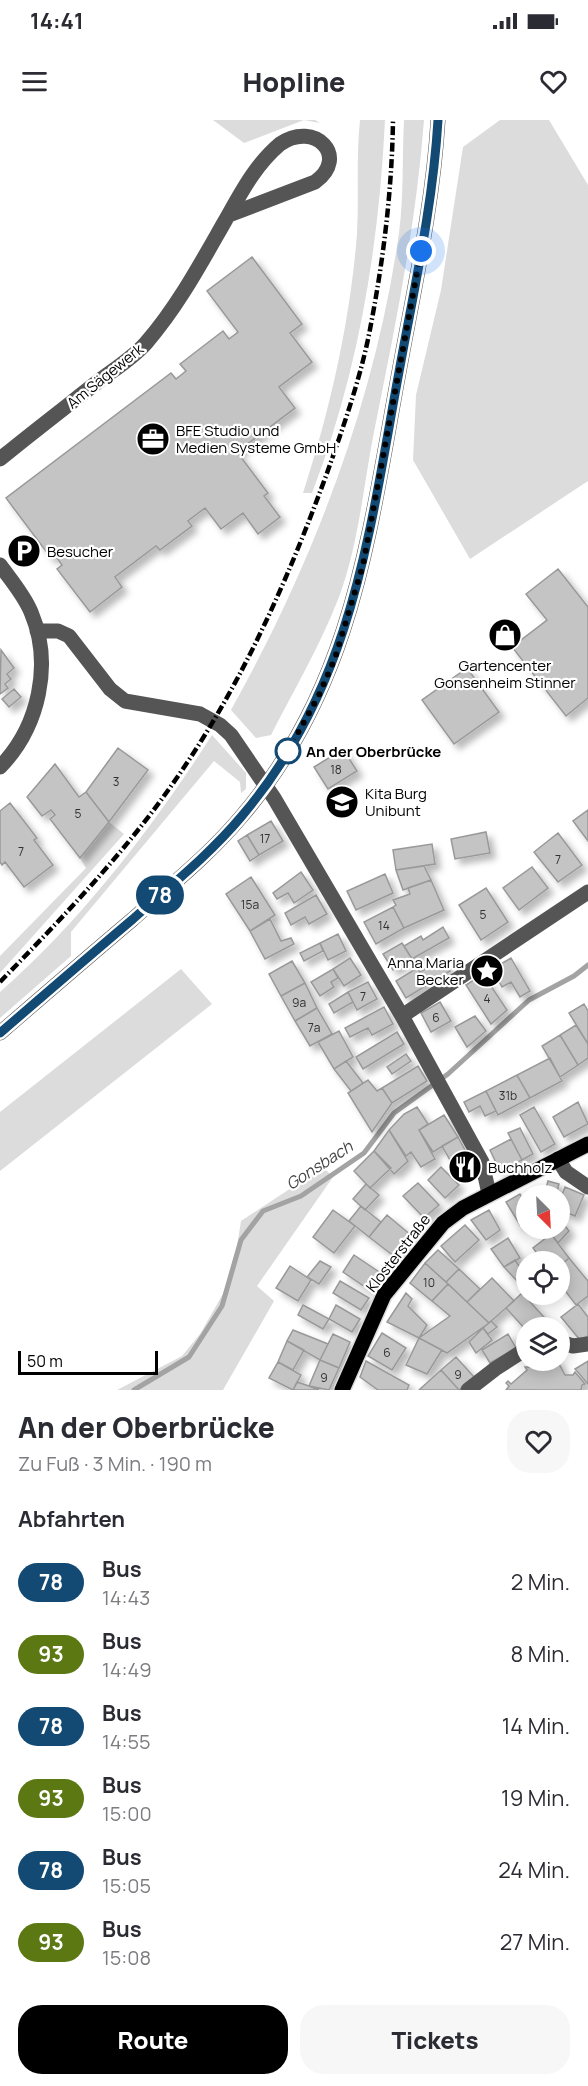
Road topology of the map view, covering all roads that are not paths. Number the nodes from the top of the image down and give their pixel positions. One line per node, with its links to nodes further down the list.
1 (438, 120): 7 (street)
2 (229, 215): 2 (street, Am Sägewerk); 3 (street, Am Sägewerk)
3 (0, 459)
4 (0, 565): 5 (street)
5 (37, 631): 6 (street); 7 (street)
6 (0, 767)
7 (266, 785): 9 (street); 10 (street)
8 (588, 892): 9 (street)
9 (402, 1016): 14 (street)
10 (0, 1034)
11 (588, 1144): 12 (main road, Klosterstraße)
12 (558, 1159): 13 (street); 14 (main road, Klosterstraße)
13 (588, 1187)
14 (489, 1194): 18 (main road, Klosterstraße)
15 (588, 1344): 16 (street)
16 (570, 1345)
17 (516, 1355): 19 (street)
18 (342, 1390)
19 (468, 1390)

